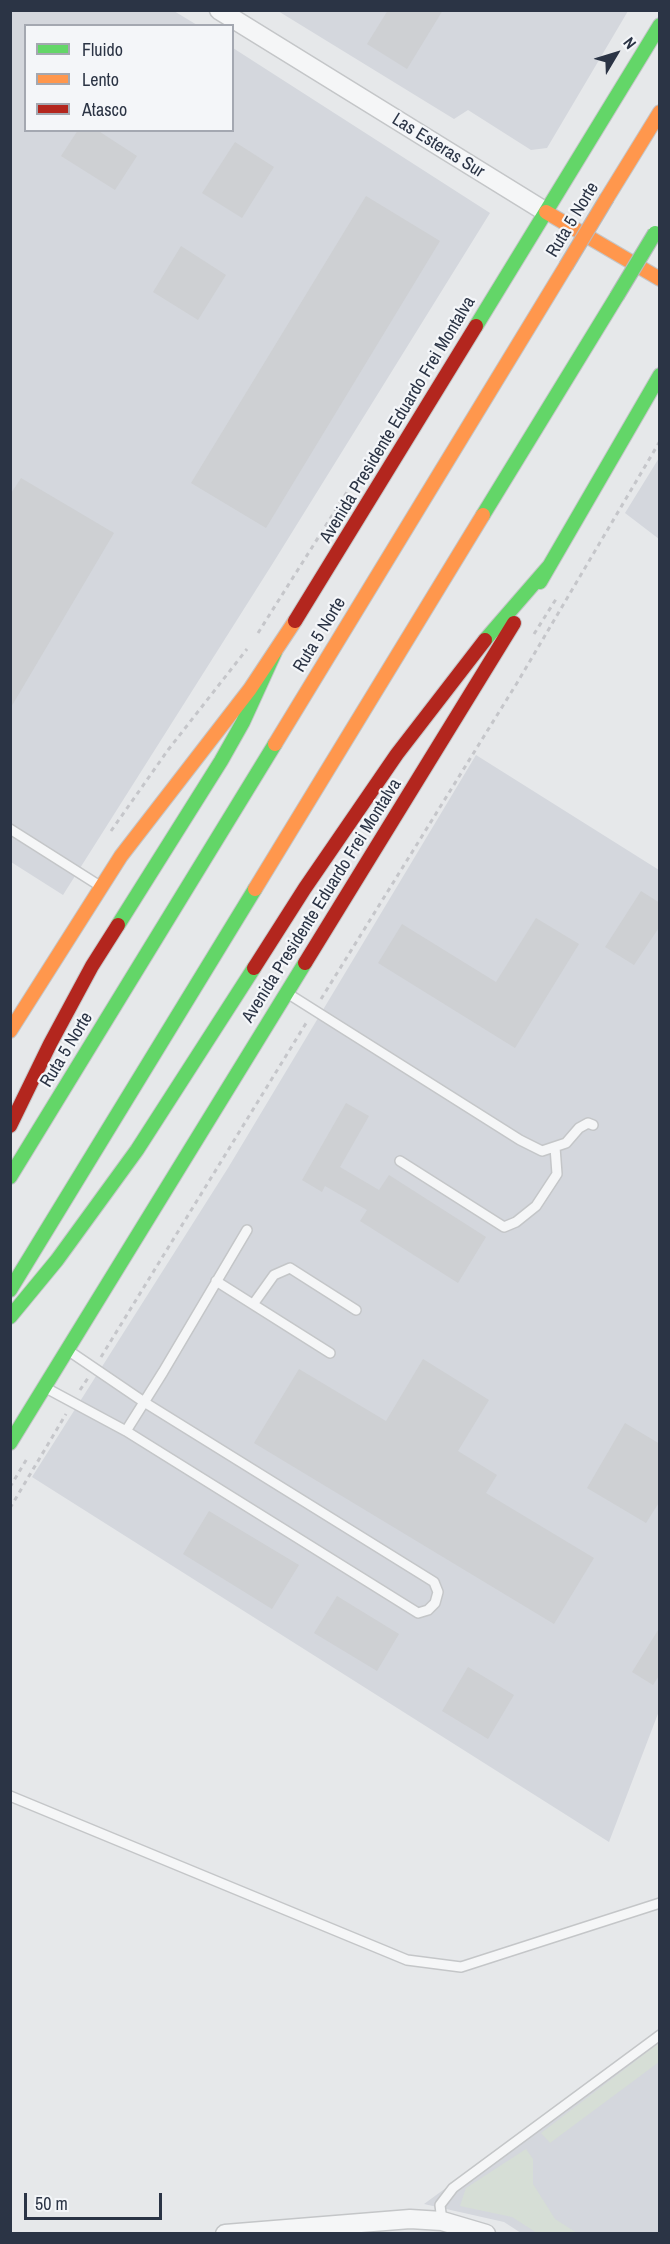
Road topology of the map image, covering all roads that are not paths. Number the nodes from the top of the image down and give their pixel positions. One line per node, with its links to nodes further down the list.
1 (219, 10): 4 (street, Las Esteras Sur)
2 (660, 24): 4 (main road, Avenida Presidente Eduardo Frei Montalva)
3 (660, 112): 18 (main road, Ruta 5 Norte, bridge)
4 (546, 212): 6 (main road, Las Esteras Sur); 9 (main road, Avenida Presidente Eduardo Frei Montalva)
5 (657, 229): 21 (main road, bridge)
6 (660, 279)
7 (660, 375): 8 (main road, Avenida Presidente Eduardo Frei Montalva)
8 (550, 565): 12 (main road, Avenida Presidente Eduardo Frei Montalva); 24 (main road)
9 (275, 652): 11 (main road, Avenida Presidente Eduardo Frei Montalva); 15 (main road)
10 (10, 829): 11 (lane)
11 (100, 886): 13 (main road, Avenida Presidente Eduardo Frei Montalva)
12 (287, 993): 16 (lane); 25 (main road, Avenida Presidente Eduardo Frei Montalva)
13 (10, 1031)
14 (593, 1125): 16 (lane)
15 (10, 1126)
16 (555, 1147): 17 (lane)
17 (400, 1161)
18 (10, 1177)
19 (247, 1230): 20 (lane)
20 (216, 1281): 22 (lane); 28 (lane)
21 (10, 1290)
22 (254, 1304): 23 (lane); 26 (lane)
23 (356, 1310)
24 (10, 1317)
25 (67, 1349): 27 (main road, Avenida Presidente Eduardo Frei Montalva); 28 (lane)
26 (330, 1353)
27 (45, 1387): 29 (lane); 30 (main road, Avenida Presidente Eduardo Frei Montalva)
28 (144, 1402): 29 (lane); 29 (lane)
29 (126, 1431)
30 (10, 1443)
31 (10, 1796): 32 (lane)
32 (660, 1903)
33 (660, 2035): 34 (lane)
34 (442, 2221): 35 (street); 36 (street)
35 (225, 2234)
36 (486, 2234)

